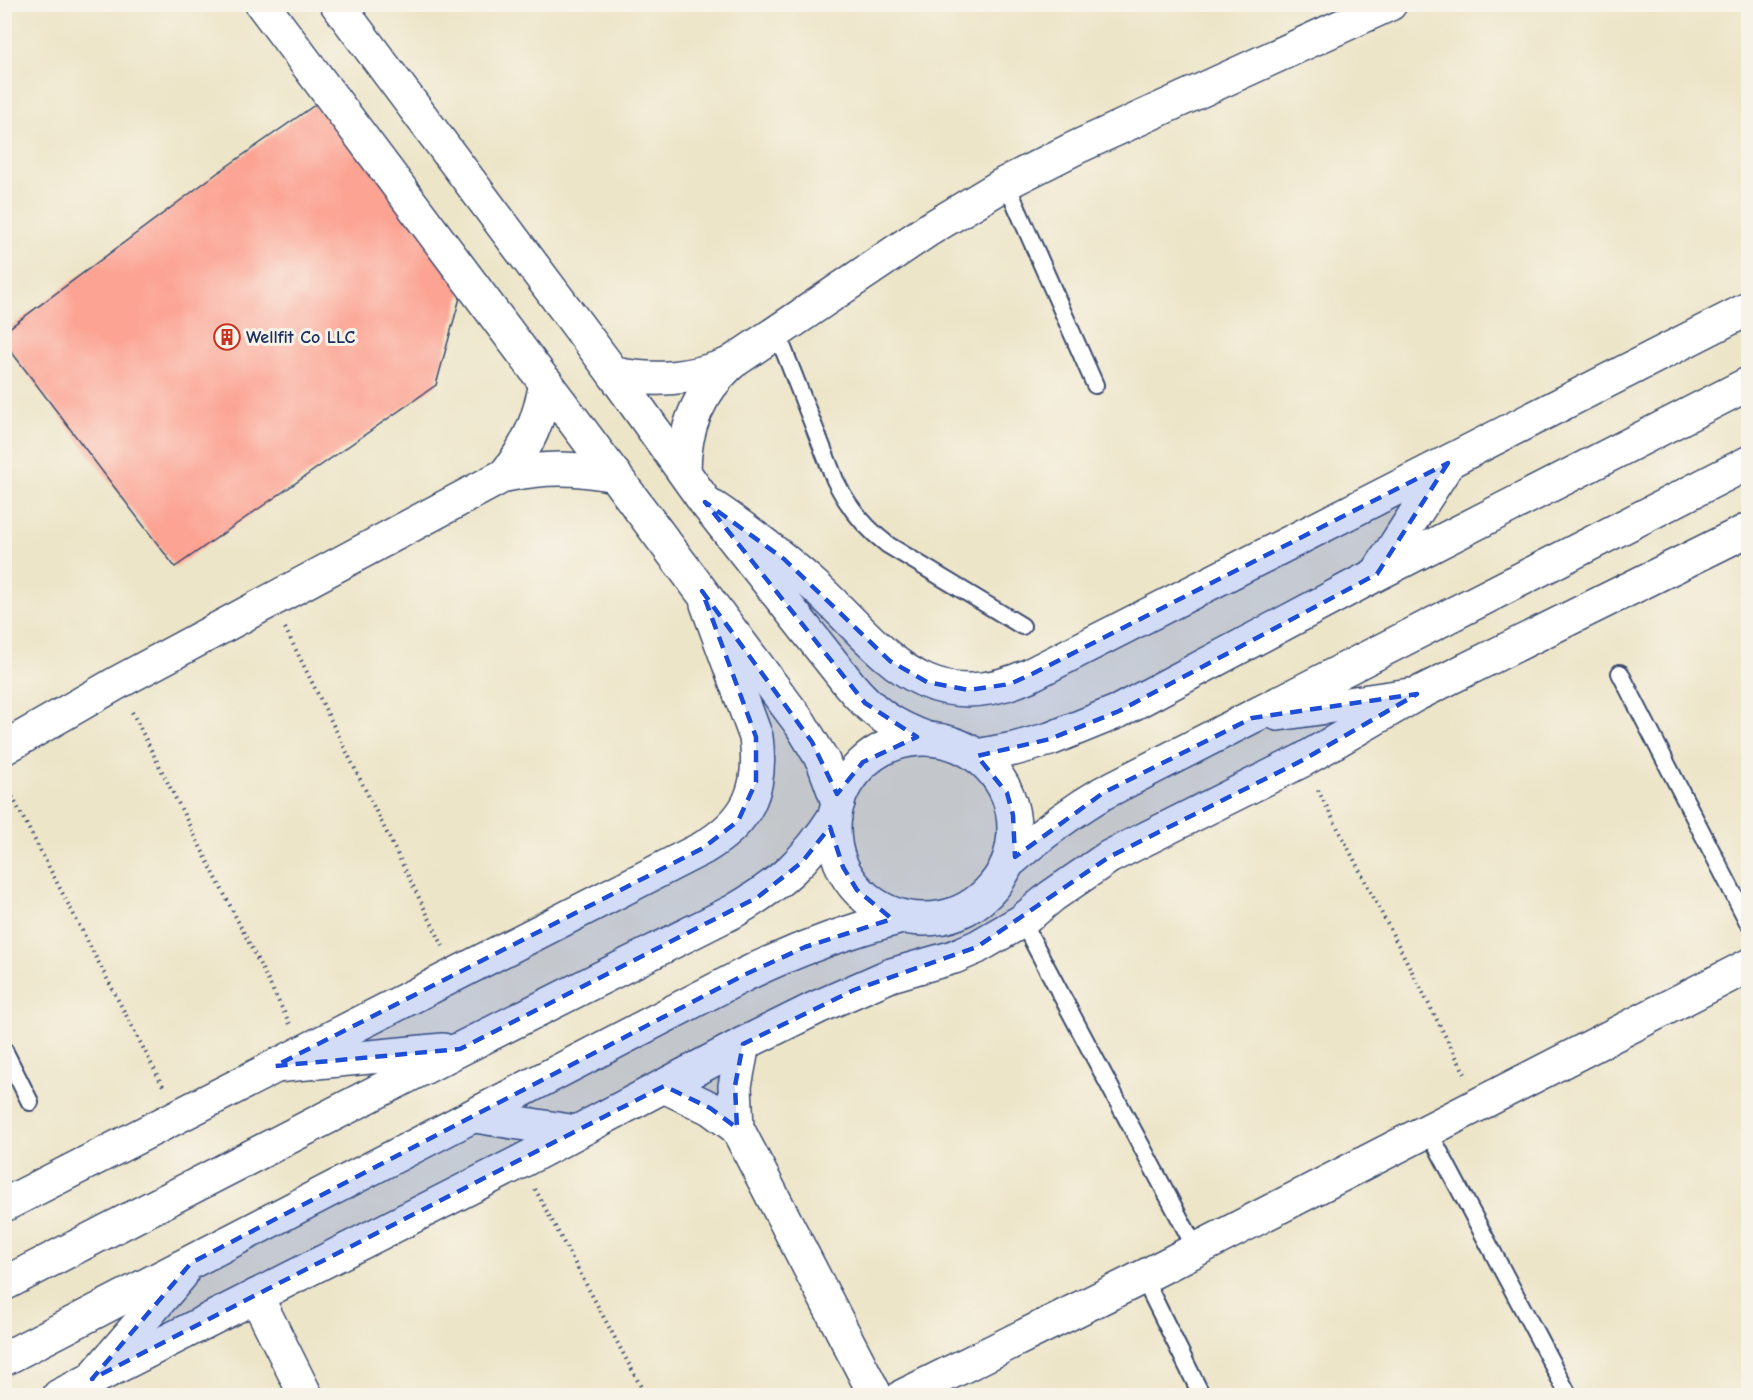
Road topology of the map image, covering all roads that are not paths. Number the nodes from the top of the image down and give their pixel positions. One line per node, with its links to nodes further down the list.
1 (262, 4): 9 (street)
2 (1390, 4): 4 (street)
3 (340, 6): 8 (street)
4 (1006, 183): 6 (street); 11 (lane)
5 (1749, 309): 12 (street)
6 (777, 333): 7 (street); 21 (lane)
7 (731, 363): 8 (street); 14 (street)
8 (614, 374): 14 (street)
9 (546, 382): 15 (street); 16 (street)
10 (1749, 384): 19 (street)
11 (1095, 385)
12 (1448, 463): 17 (street); 19 (street)
13 (1749, 463): 24 (street)
14 (684, 471): 17 (street)
15 (506, 475): 16 (street); 26 (street)
16 (615, 475): 20 (street)
17 (705, 502): 25 (street)
18 (1749, 530): 23 (street)
19 (1377, 574): 27 (street)
20 (702, 591): 28 (street); 37 (street)
21 (1022, 626)
22 (1620, 673): 32 (lane)
23 (1417, 694): 24 (street); 31 (street)
24 (1252, 718): 29 (street)
25 (928, 739): 27 (street); 28 (street)
26 (4, 748)
27 (977, 756): 29 (street)
28 (837, 809): 30 (street); 35 (street)
29 (1009, 862): 30 (street)
30 (902, 917): 40 (street)
31 (1022, 921): 34 (street); 45 (lane)
32 (1749, 922)
33 (1745, 976): 42 (street)
34 (743, 1044): 38 (street); 41 (street)
35 (460, 1049): 37 (street); 48 (street)
36 (4, 1050): 39 (lane)
37 (274, 1066): 44 (street)
38 (664, 1086): 41 (street); 43 (street)
39 (30, 1102)
40 (475, 1116): 43 (street); 46 (street)
41 (737, 1128): 54 (street)
42 (1428, 1130): 45 (street); 57 (lane)
43 (576, 1132): 49 (street)
44 (4, 1205)
45 (1196, 1249): 47 (street)
46 (191, 1263): 50 (street); 51 (street)
47 (1143, 1276): 55 (street); 56 (lane)
48 (4, 1284)
49 (256, 1296): 51 (street); 53 (street)
50 (4, 1359)
51 (92, 1379): 52 (street)
52 (59, 1395)
53 (306, 1395)
54 (876, 1395)
55 (903, 1395)
56 (1202, 1395)
57 (1569, 1395)

